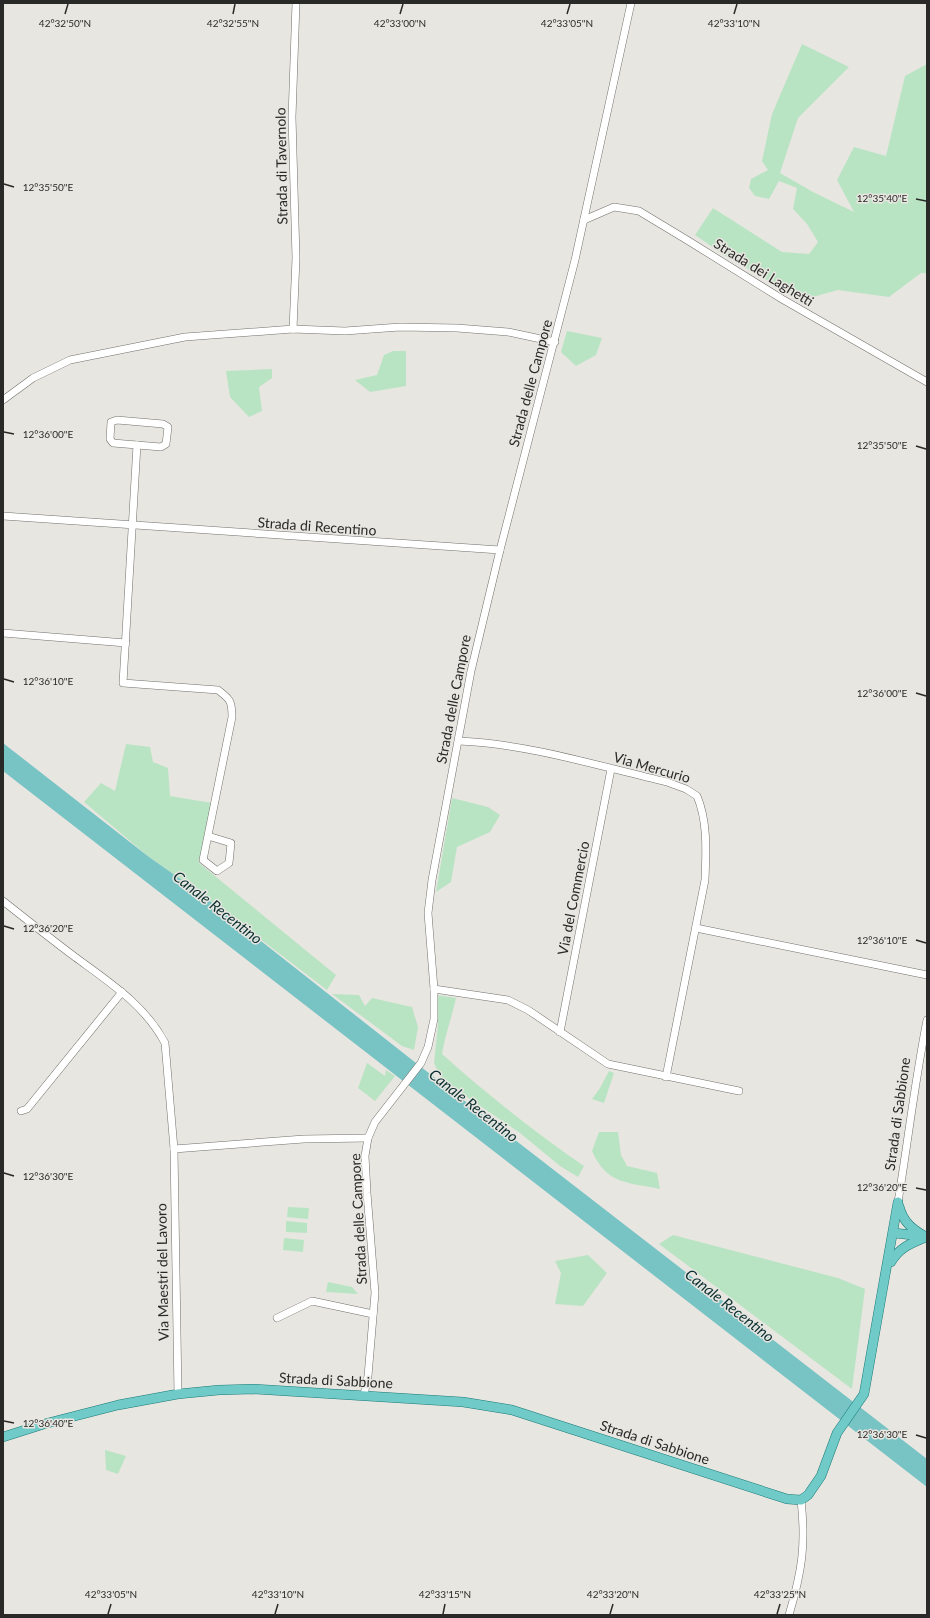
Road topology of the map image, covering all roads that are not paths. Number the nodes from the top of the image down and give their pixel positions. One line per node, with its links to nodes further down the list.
1 (296, 3): 4 (street, Strada di Tavernolo)
2 (630, 3): 3 (street, Strada delle Campore)
3 (584, 220): 5 (street, Strada delle Campore); 6 (street, Strada dei Laghetti)
4 (293, 329): 5 (street); 7 (street)
5 (555, 342): 11 (street, Strada delle Campore)
6 (927, 382)
7 (3, 400)
8 (137, 445): 8 (street); 10 (street)
9 (3, 516): 10 (street, Strada di Recentino)
10 (132, 526): 11 (street, Strada di Recentino); 13 (street)
11 (500, 550): 14 (street, Strada delle Campore)
12 (3, 633): 13 (street)
13 (126, 643): 16 (street)
14 (459, 741): 15 (street, Via Mercurio); 20 (street, Strada delle Campore)
15 (611, 769): 18 (street, Via Mercurio); 23 (street, Via del Commercio)
16 (208, 836): 16 (street)
17 (3, 901): 21 (street, Via Maestri del Lavoro)
18 (696, 928): 19 (street); 24 (street, Via Mercurio)
19 (927, 975)
20 (434, 989): 23 (street); 27 (street, Strada delle Campore)
21 (122, 992): 26 (street); 28 (street, Via Maestri del Lavoro)
22 (927, 1020): 29 (street, Strada di Sabbione)
23 (560, 1032): 24 (street)
24 (666, 1077): 25 (street)
25 (739, 1091)
26 (21, 1111)
27 (368, 1138): 28 (street); 33 (street, Strada delle Campore)
28 (174, 1148): 35 (street, Via Maestri del Lavoro)
29 (898, 1202): 30 (main road, Strada di Sabbione); 31 (main road)
30 (894, 1233): 31 (main road); 32 (main road, Strada di Sabbione)
31 (926, 1237): 32 (main road)
32 (886, 1271): 38 (main road, Strada di Sabbione)
33 (373, 1314): 34 (street); 36 (street, Strada delle Campore)
34 (277, 1318)
35 (178, 1394): 36 (main road, Strada di Sabbione); 37 (main road, Strada di Sabbione)
36 (364, 1395): 38 (main road, Strada di Sabbione)
37 (3, 1437)
38 (801, 1500): 39 (street)
39 (789, 1615)

